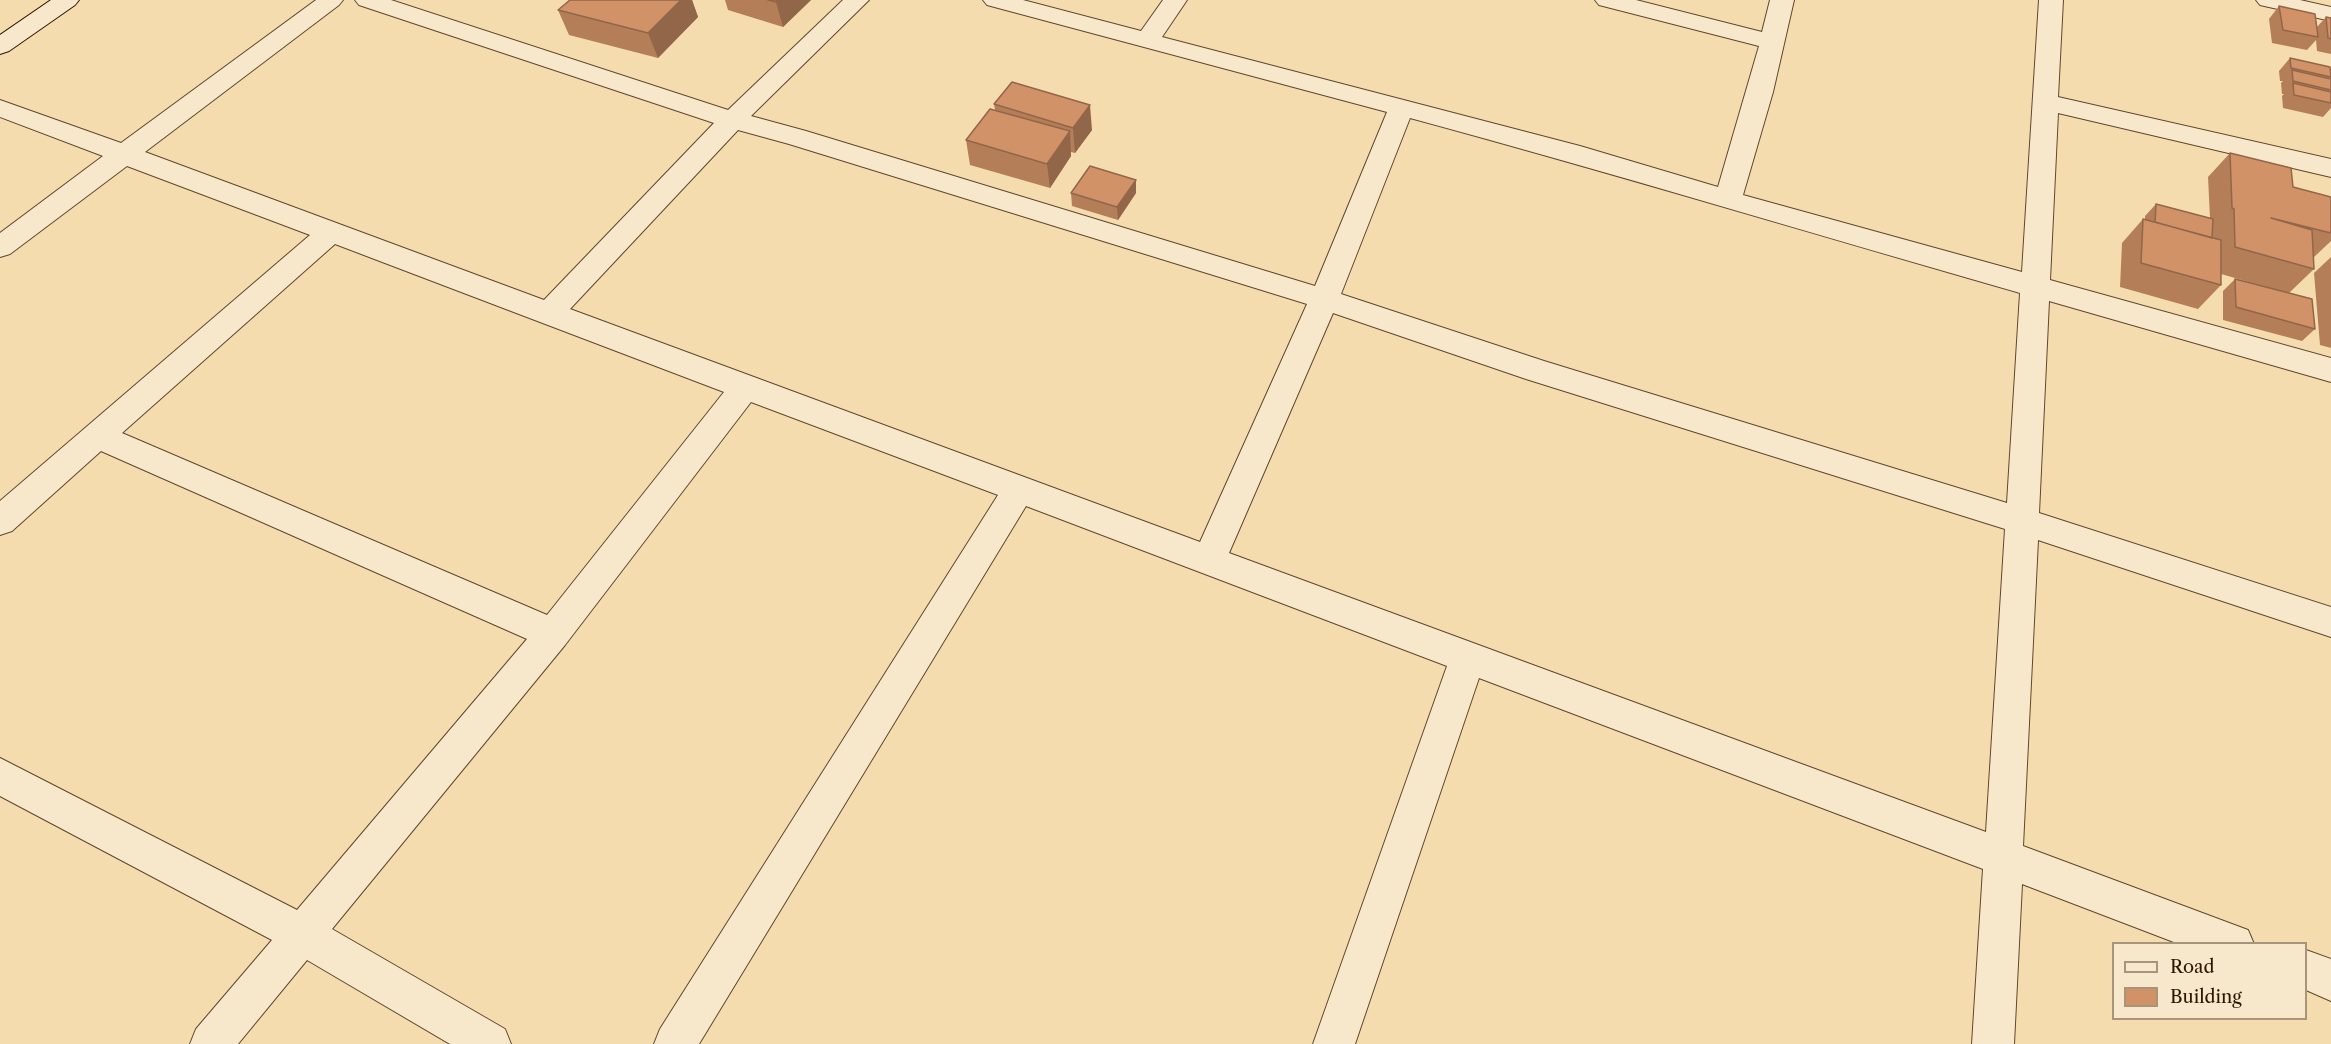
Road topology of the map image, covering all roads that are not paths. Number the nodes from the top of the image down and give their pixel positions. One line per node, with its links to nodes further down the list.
1 (67, 0): 16 (street)
2 (331, 0): 21 (street)
3 (367, 0): 12 (street)
4 (434, 0): 12 (street)
5 (857, 0): 20 (street)
6 (995, 0): 14 (street)
7 (1174, 0): 14 (street)
8 (1607, 0): 15 (street)
9 (1782, 0): 15 (street)
10 (2051, 0): 17 (street)
11 (2268, 0): 13 (street)
12 (406, 12): 20 (street)
13 (2331, 14)
14 (1148, 39): 19 (street)
15 (1773, 42): 23 (street)
16 (0, 46)
17 (2045, 102): 22 (street); 26 (street)
18 (0, 108): 21 (street)
19 (1401, 109): 23 (street); 27 (street)
20 (732, 120): 27 (street); 28 (street)
21 (124, 154): 24 (street); 25 (street)
22 (2331, 168)
23 (1728, 200): 26 (street)
24 (331, 232): 28 (street); 31 (street)
25 (0, 247)
26 (2035, 286): 29 (street); 34 (street)
27 (1324, 299): 34 (street); 35 (street)
28 (549, 313): 30 (street)
29 (2331, 370)
30 (746, 386): 32 (street); 37 (street)
31 (97, 436): 33 (street); 37 (street)
32 (1019, 489): 35 (street); 47 (street)
33 (0, 521)
34 (2022, 521): 36 (street); 40 (street)
35 (1209, 560): 38 (street)
36 (2331, 622)
37 (553, 634): 41 (street)
38 (1468, 657): 40 (street); 48 (street)
39 (0, 777): 41 (street)
40 (2004, 857): 42 (street); 49 (street)
41 (303, 935): 45 (street); 46 (street)
42 (2229, 942)
43 (2307, 970): 44 (street)
44 (2331, 980)
45 (211, 1044)
46 (489, 1044)
47 (675, 1044)
48 (1334, 1044)
49 (1993, 1044)

